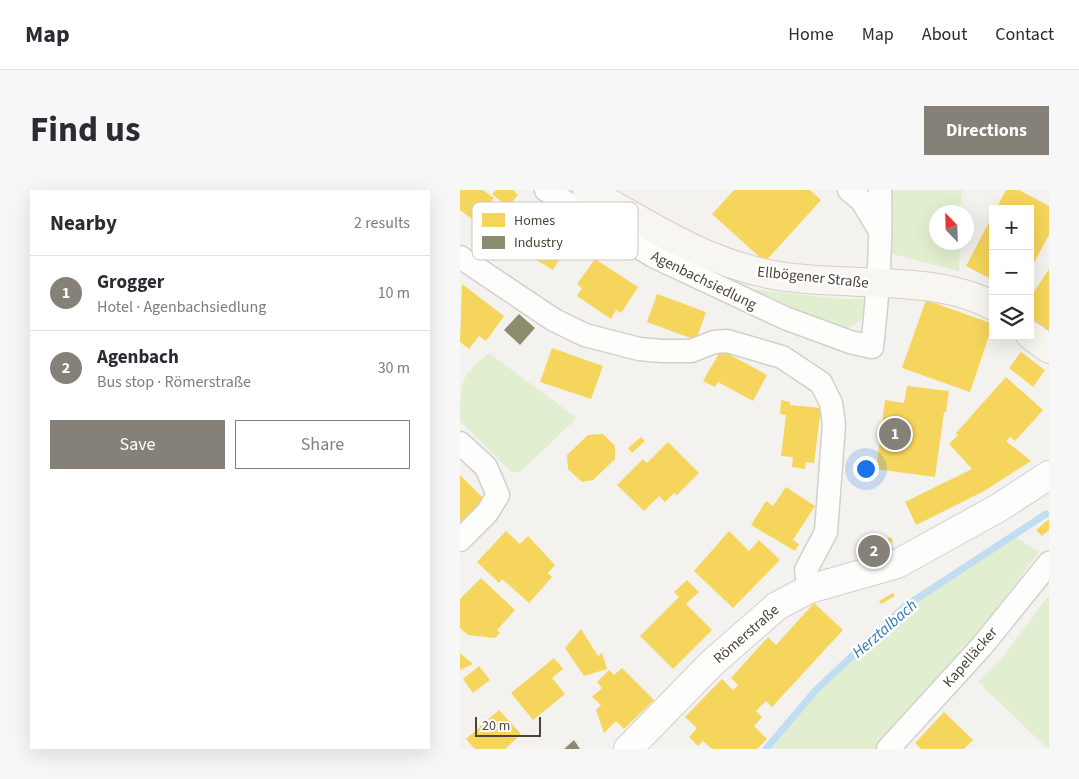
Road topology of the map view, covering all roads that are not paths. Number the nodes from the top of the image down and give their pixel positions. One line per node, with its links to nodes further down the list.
1 (546, 190): 5 (street, Agenbachsiedlung)
2 (587, 190): 6 (main road, Ellbögener Straße)
3 (849, 190): 8 (street)
4 (880, 190): 8 (street)
5 (565, 202)
6 (608, 202)
7 (638, 219): 11 (main road, Ellbögener Straße)
8 (882, 233): 11 (street)
9 (638, 247): 11 (street, Agenbachsiedlung)
10 (460, 257): 19 (street)
11 (879, 284): 12 (main road)
12 (989, 304)
13 (1034, 338): 14 (main road)
14 (1049, 349)
15 (460, 443): 17 (street)
16 (1049, 475): 19 (street, Römerstraße)
17 (460, 540)
18 (1049, 564): 21 (street, Kapelläcker)
19 (809, 590): 20 (street, Römerstraße)
20 (628, 749)
21 (888, 749)

